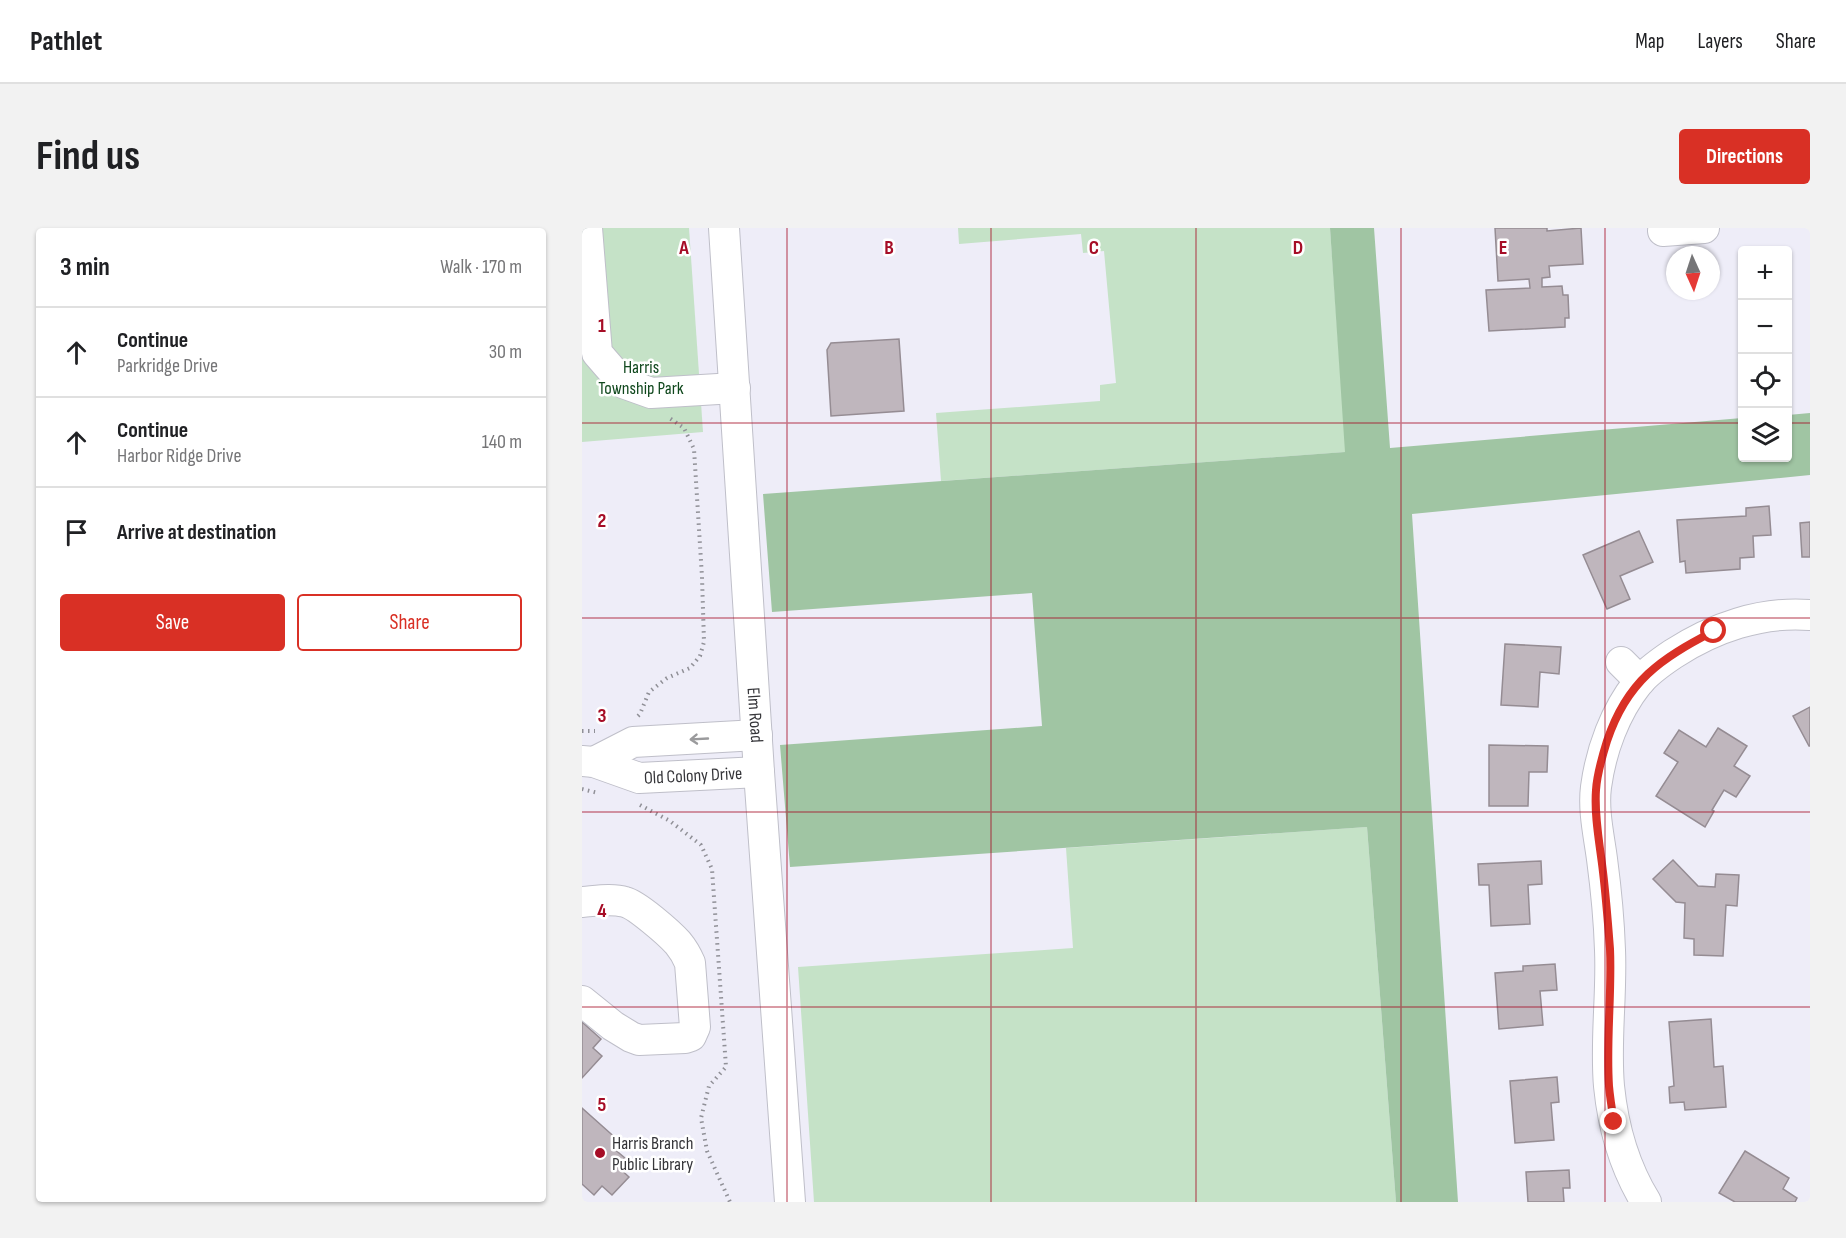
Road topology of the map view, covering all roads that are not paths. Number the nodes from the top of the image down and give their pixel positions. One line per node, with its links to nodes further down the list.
1 (587, 228): 5 (street)
2 (724, 228): 5 (street, Elm Road)
3 (1704, 228): 4 (street)
4 (1663, 231)
5 (735, 388): 7 (street, Elm Road)
6 (1810, 615): 13 (street)
7 (757, 735): 8 (street, Old Colony Drive, one-way to 8); 9 (street, Elm Road)
8 (588, 761): 9 (street, Old Colony Drive)
9 (759, 772): 12 (street, Elm Road)
10 (582, 902): 11 (street)
11 (582, 1000)
12 (790, 1202)
13 (1646, 1202)

